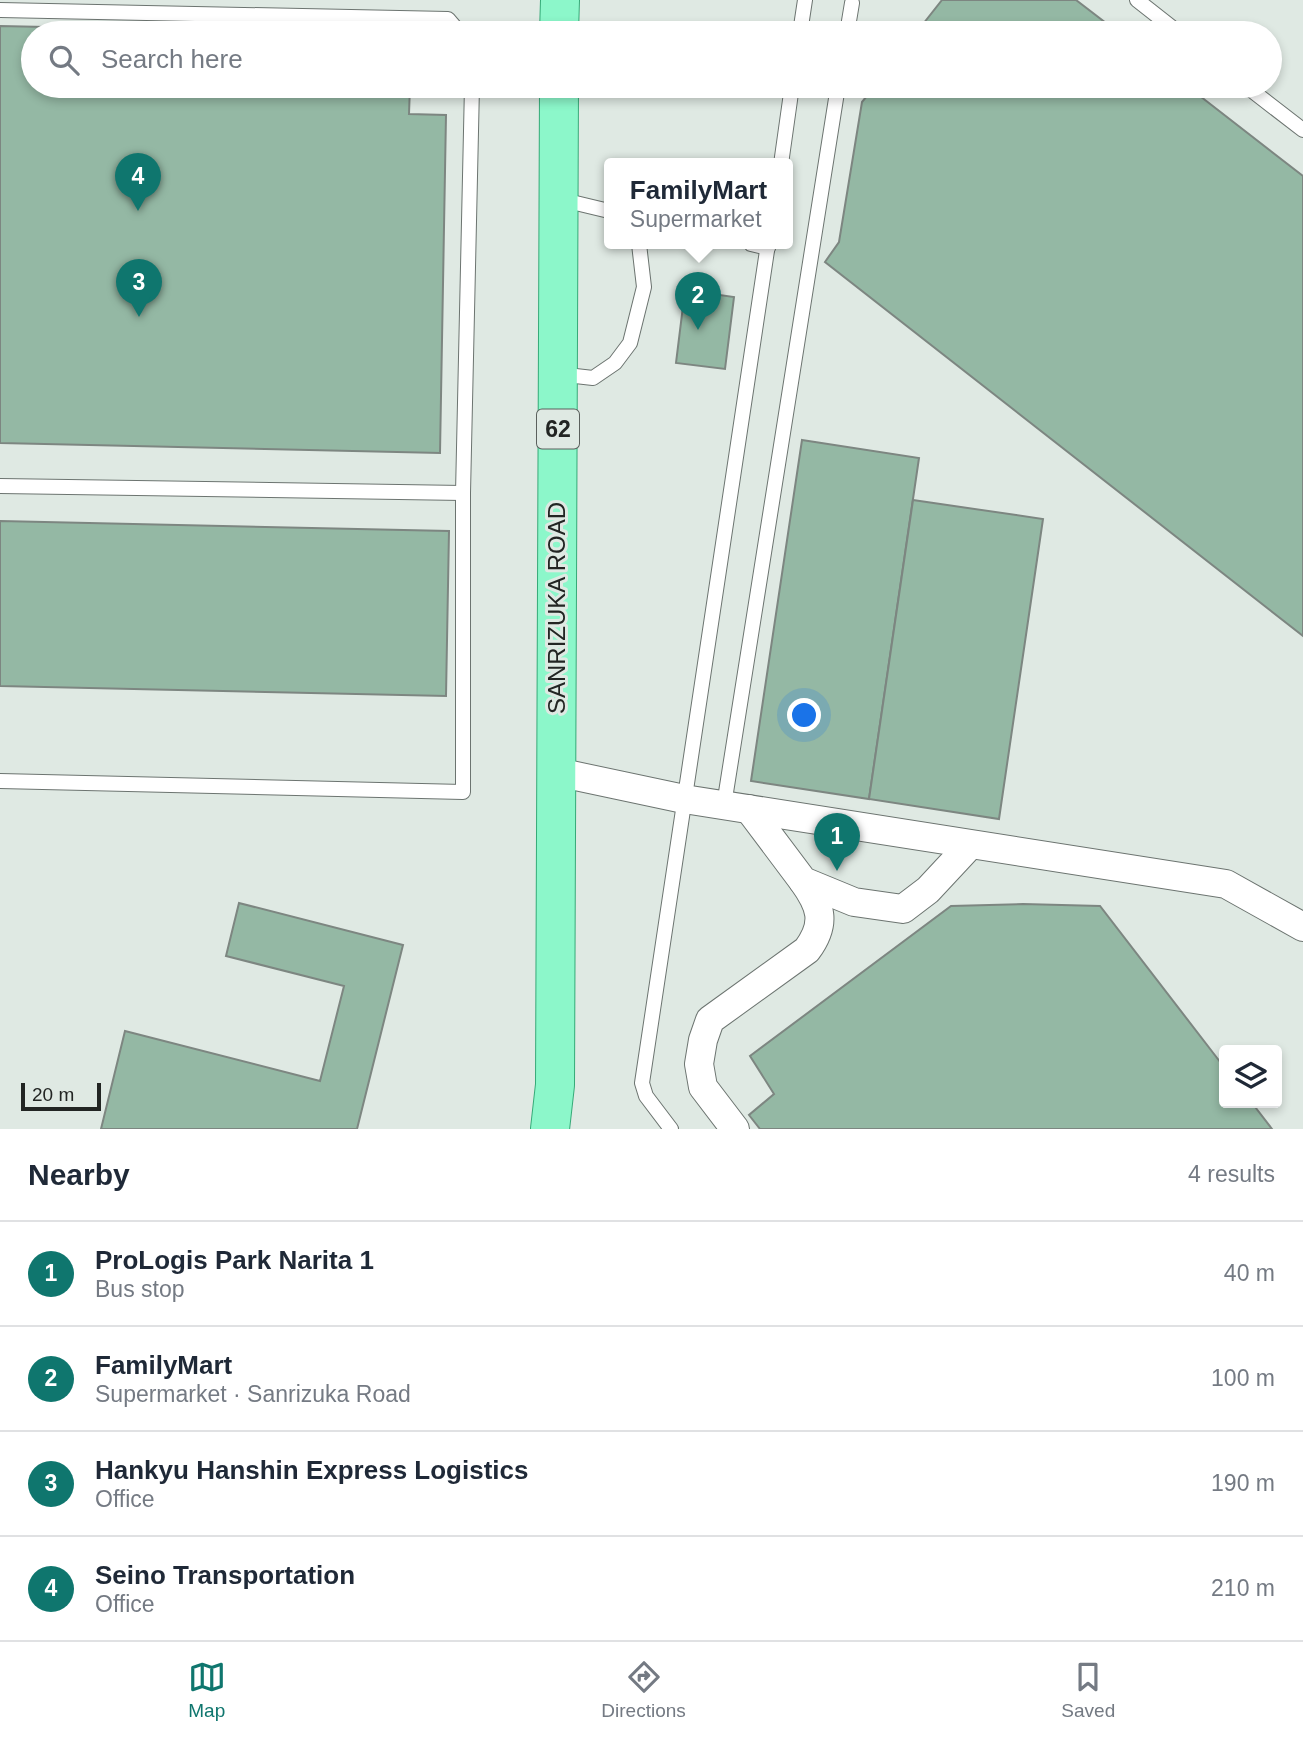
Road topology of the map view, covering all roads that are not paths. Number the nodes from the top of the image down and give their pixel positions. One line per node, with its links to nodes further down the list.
1 (560, 0): 7 (main road)
2 (805, 0): 8 (lane)
3 (1137, 0): 10 (lane)
4 (852, 3): 9 (lane)
5 (0, 10): 6 (lane)
6 (450, 21)
7 (559, 21)
8 (802, 21)
9 (849, 21)
10 (1164, 21)
11 (472, 98): 24 (lane)
12 (559, 98): 18 (main road, SANRIZUKA ROAD / 62)
13 (790, 98): 17 (lane)
14 (836, 98): 28 (lane)
15 (1262, 98): 16 (lane)
16 (1303, 130)
17 (781, 158)
18 (559, 199): 19 (lane); 22 (main road, SANRIZUKA ROAD / 62)
19 (604, 210)
20 (640, 249): 22 (lane)
21 (768, 249): 27 (lane)
22 (558, 374): 25 (main road, SANRIZUKA ROAD / 62)
23 (0, 486): 24 (lane)
24 (463, 493): 26 (lane)
25 (556, 772): 27 (street); 32 (main road, SANRIZUKA ROAD / 62)
26 (0, 781)
27 (684, 799): 28 (street); 33 (lane)
28 (737, 807): 29 (street); 30 (street)
29 (969, 846): 30 (street); 31 (street)
30 (803, 881): 34 (street)
31 (1303, 927)
32 (550, 1129)
33 (671, 1129)
34 (735, 1129)

